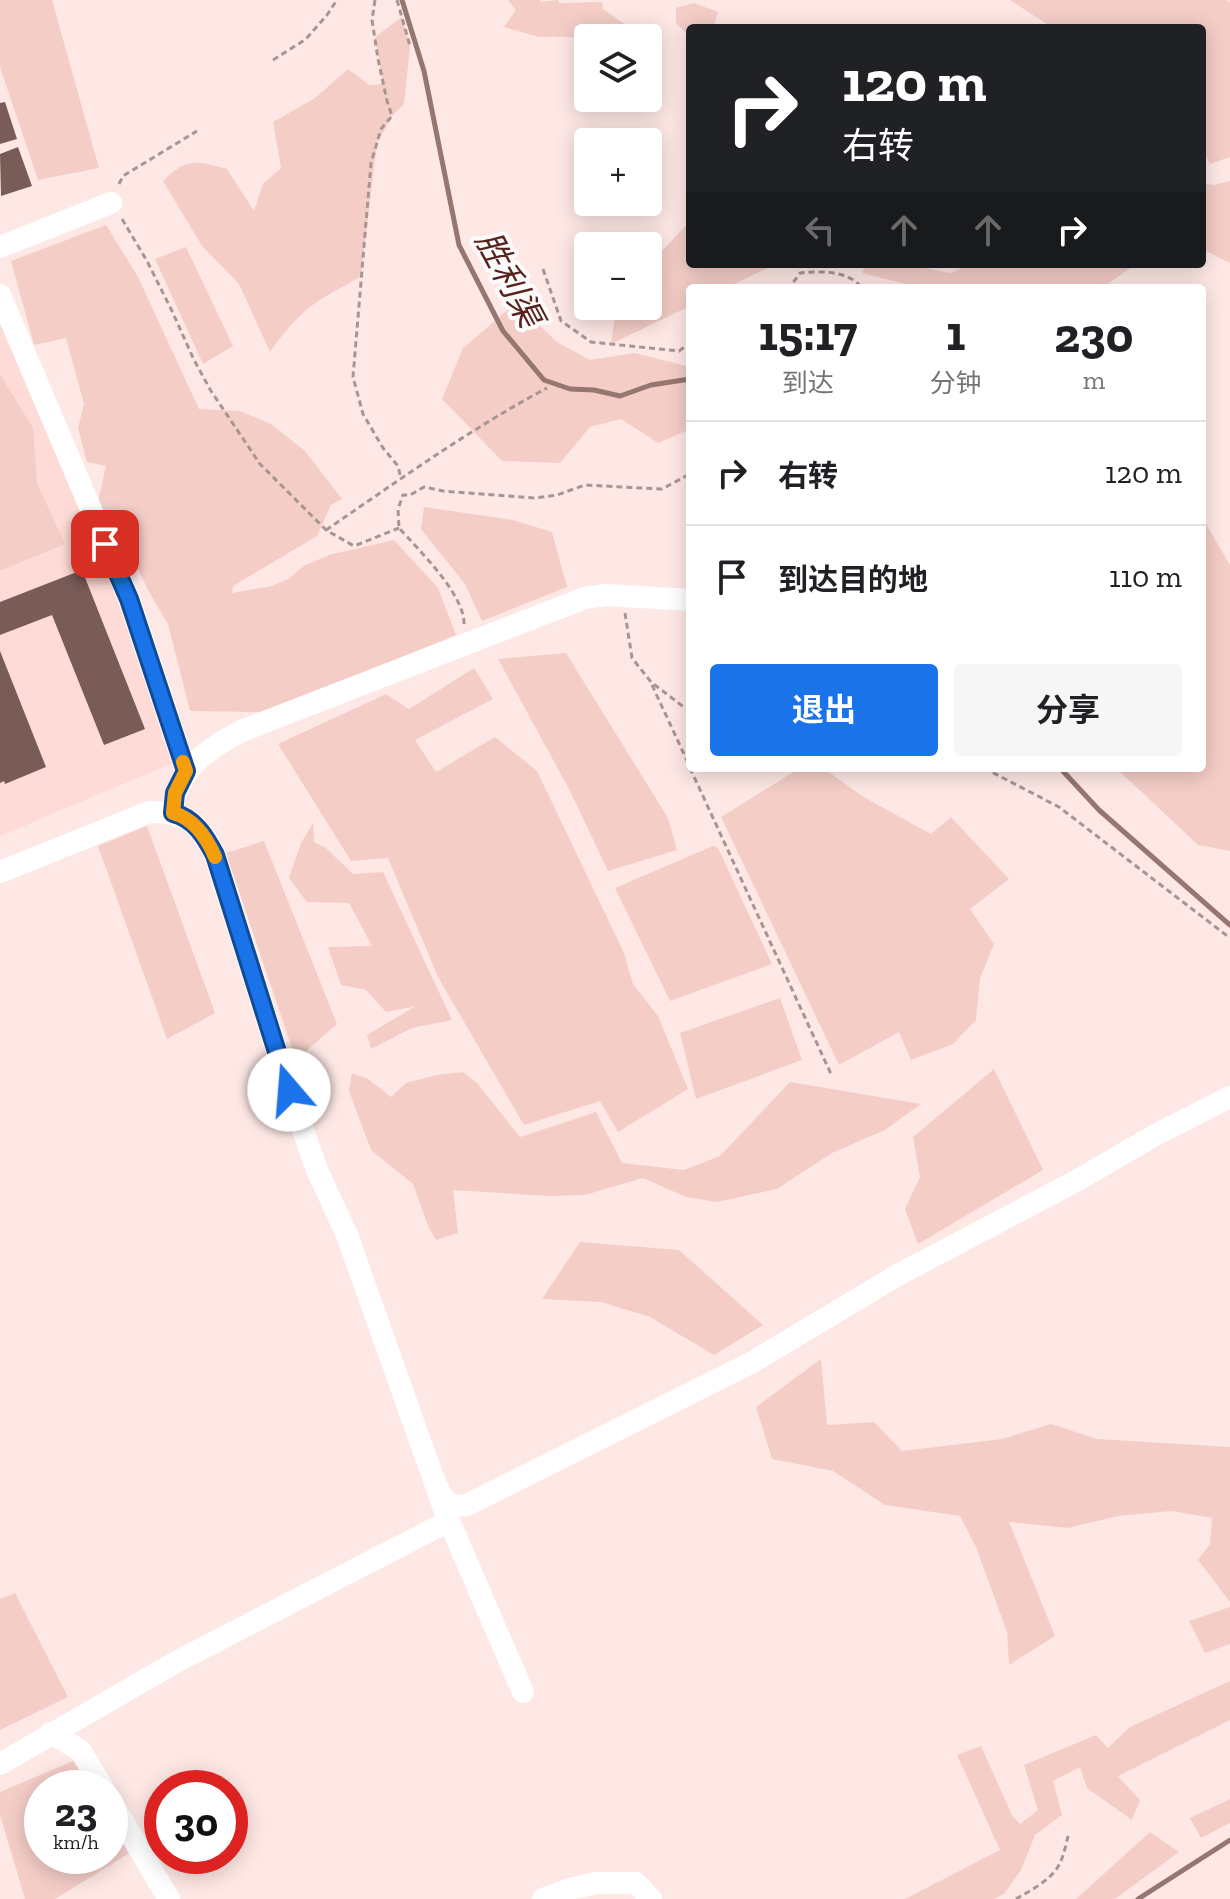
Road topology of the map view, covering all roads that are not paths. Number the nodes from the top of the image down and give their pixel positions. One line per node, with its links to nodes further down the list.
1 (111, 203): 2 (street)
2 (0, 247)
3 (0, 295): 5 (street)
4 (686, 600): 5 (street)
5 (186, 771): 6 (street)
6 (173, 813): 7 (street); 9 (street)
7 (0, 872)
8 (1230, 1097): 9 (street)
9 (435, 1482): 10 (street)
10 (449, 1521): 11 (street); 12 (street)
11 (523, 1692)
12 (51, 1733): 13 (street); 14 (street)
13 (0, 1764)
14 (92, 1770)
15 (128, 1830): 16 (street)
16 (169, 1899)
17 (543, 1899): 18 (street)
18 (651, 1899)

